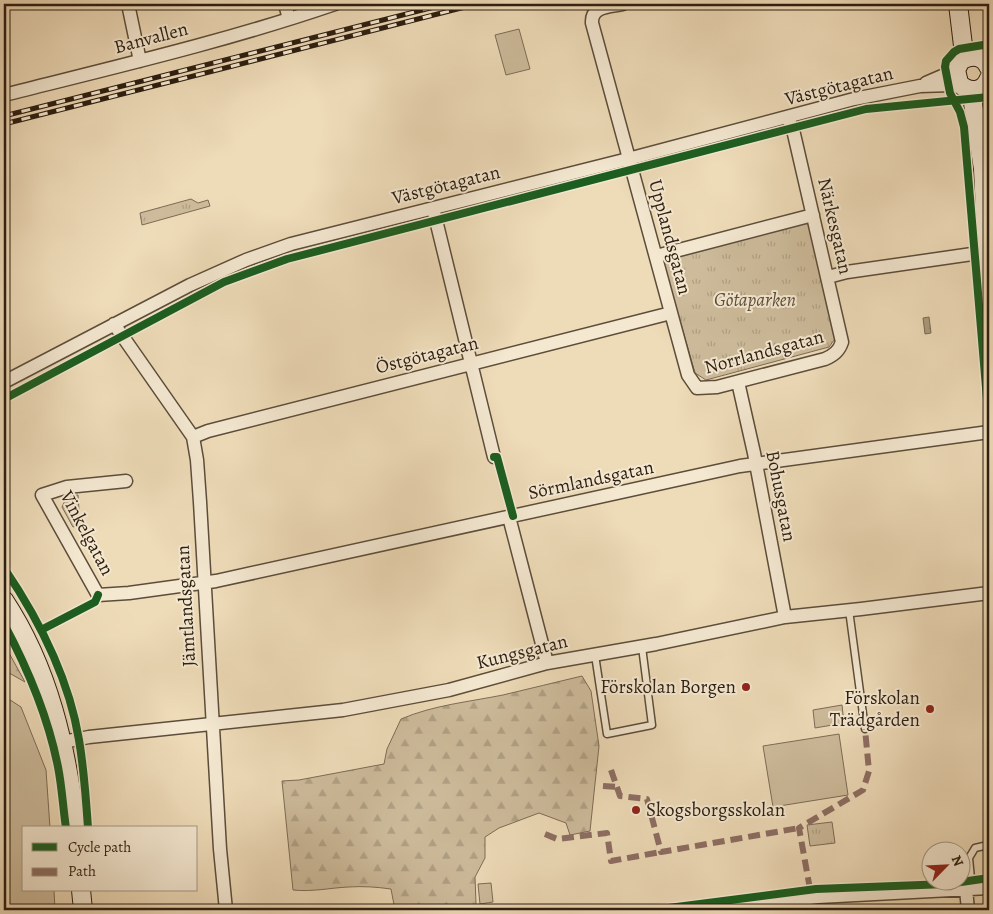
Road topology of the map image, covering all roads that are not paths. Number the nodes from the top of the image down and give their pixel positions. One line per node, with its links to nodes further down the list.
1 (128, 4): 7 (street)
2 (285, 4): 6 (street)
3 (335, 4): 6 (street, Banvallen)
4 (623, 4): 11 (street, Upplandsgatan)
5 (960, 4): 8 (main road)
6 (289, 19): 7 (street, Banvallen)
7 (140, 61): 9 (street, Banvallen)
8 (979, 74): 10 (street, Västgötagatan); 14 (main road)
9 (4, 94)
10 (788, 117): 11 (street, Västgötagatan); 13 (street, Närkesgatan)
11 (628, 159): 12 (street, Västgötagatan); 15 (street, Upplandsgatan)
12 (433, 208): 19 (street, Västgötagatan); 21 (street)
13 (813, 215): 15 (street); 16 (street, Närkesgatan)
14 (986, 252): 16 (street); 17 (main road)
15 (656, 256): 18 (street, Upplandsgatan)
16 (828, 277): 20 (street, Närkesgatan)
17 (989, 293)
18 (671, 313): 21 (street, Östgötagatan); 24 (street, Upplandsgatan)
19 (114, 324): 22 (street, Västgötagatan); 26 (street, Jämtlandsgatan)
20 (842, 344): 23 (street, Norrlandsgatan)
21 (471, 363): 26 (street, Östgötagatan); 27 (street)
22 (4, 382)
23 (738, 382): 24 (street, Norrlandsgatan); 28 (street, Bohusgatan)
24 (693, 383)
25 (989, 432): 28 (street, Sörmlandsgatan)
26 (193, 436): 31 (street, Jämtlandsgatan)
27 (494, 457)
28 (755, 464): 30 (street, Sörmlandsgatan); 35 (street, Bohusgatan)
29 (126, 481): 31 (street, Vinkelgatan)
30 (510, 517): 31 (street, Sörmlandsgatan); 38 (street)
31 (203, 583): 39 (street, Jämtlandsgatan)
32 (989, 593): 34 (street, Kungsgatan)
33 (4, 600): 41 (main road)
34 (849, 610): 35 (street, Kungsgatan); 40 (lane)
35 (785, 617): 36 (street, Kungsgatan)
36 (642, 647): 37 (street, Kungsgatan); 37 (lane)
37 (595, 655): 38 (street, Kungsgatan)
38 (547, 663): 39 (street, Kungsgatan)
39 (212, 725): 41 (street, Kungsgatan); 52 (street, Jämtlandsgatan)
40 (865, 729)
41 (63, 742): 42 (main road)
42 (76, 826)
43 (989, 847): 44 (lane)
44 (970, 856)
45 (989, 888): 46 (street)
46 (970, 889)
47 (81, 892): 51 (main road)
48 (920, 892): 50 (street)
49 (969, 892): 55 (street)
50 (818, 897): 53 (street); 54 (street)
51 (83, 910)
52 (226, 910)
53 (706, 910)
54 (820, 910)
55 (968, 910)

